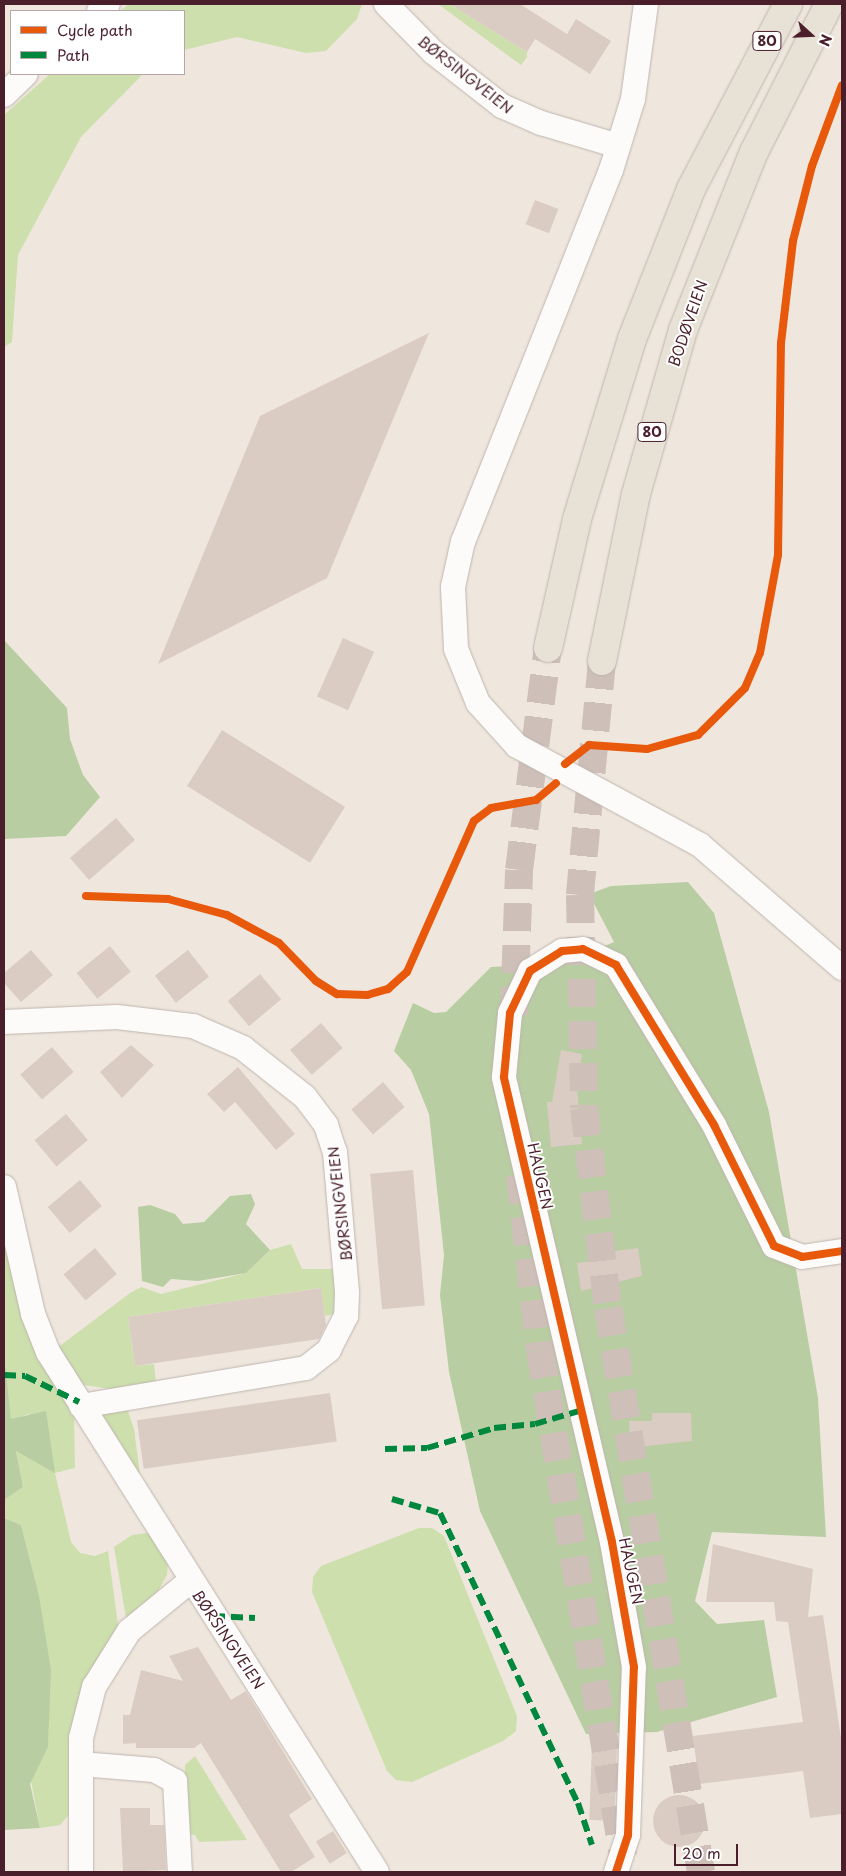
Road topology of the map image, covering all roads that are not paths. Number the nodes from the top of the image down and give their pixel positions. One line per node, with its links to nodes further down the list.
1 (386, 4): 9 (street, BØRSINGVEIEN)
2 (646, 4): 9 (street)
3 (773, 4): 7 (highway, 80)
4 (788, 4): 7 (highway, 80)
5 (829, 4): 11 (highway, BODØVEIEN / 80)
6 (25, 75): 8 (street)
7 (746, 78): 10 (highway, 80)
8 (4, 95)
9 (618, 146): 12 (street)
10 (548, 648)
11 (602, 661)
12 (842, 968)
13 (4, 1022): 16 (street, BØRSINGVEIEN)
14 (4, 1187): 16 (street, BØRSINGVEIEN)
15 (842, 1251): 22 (street, HAUGEN)
16 (82, 1406): 17 (street, BØRSINGVEIEN)
17 (190, 1581): 18 (street); 21 (street, BØRSINGVEIEN)
18 (81, 1764): 19 (street); 20 (street)
19 (81, 1872)
20 (180, 1872)
21 (377, 1872)
22 (616, 1872)

